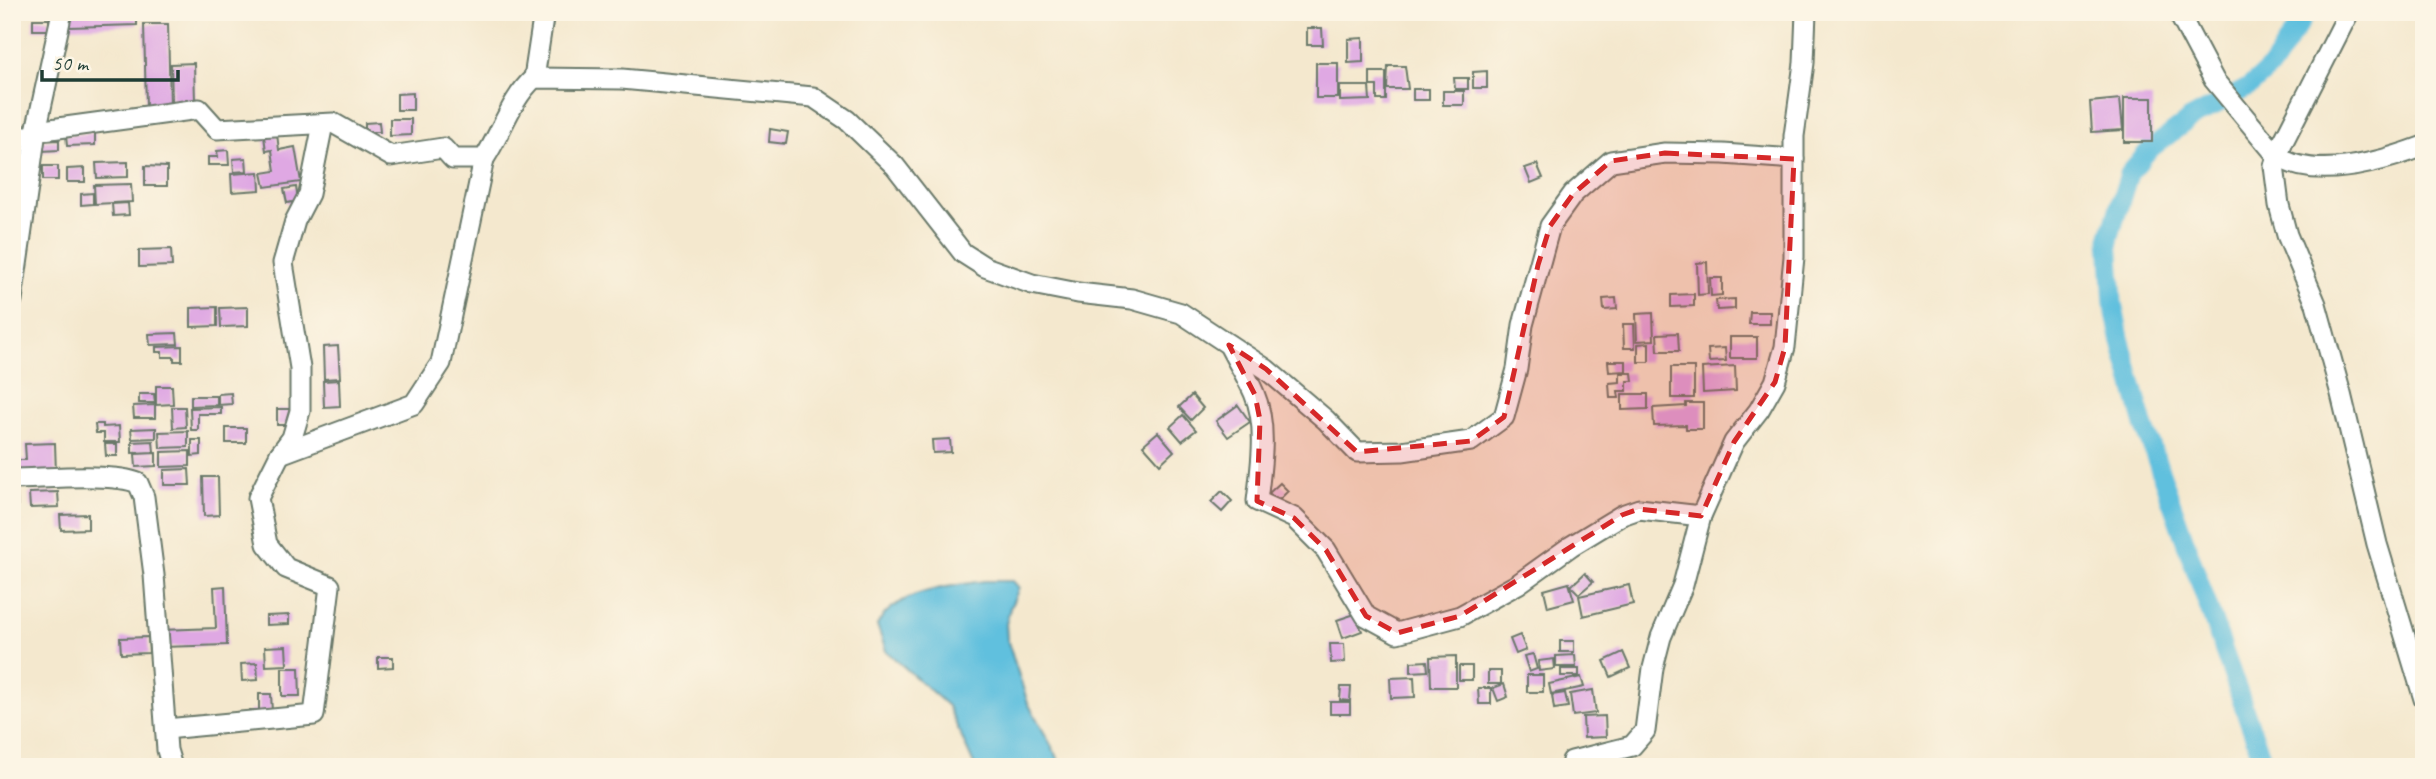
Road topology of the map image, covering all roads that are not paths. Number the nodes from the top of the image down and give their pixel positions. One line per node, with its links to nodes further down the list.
1 (62, 12): 8 (street)
2 (544, 12): 6 (street)
3 (1806, 12): 13 (street)
4 (2178, 12): 11 (street)
5 (2349, 12): 11 (street)
6 (534, 78): 12 (street); 15 (street)
7 (323, 124): 8 (street); 12 (street); 16 (street)
8 (36, 133): 9 (street); 14 (street)
9 (12, 136)
10 (2424, 146): 11 (street)
11 (2277, 156): 19 (street)
12 (484, 159): 16 (street)
13 (1794, 159): 15 (street); 18 (street)
14 (12, 300)
15 (1229, 345): 18 (street)
16 (280, 454): 20 (street)
17 (12, 479): 20 (street)
18 (1701, 516): 22 (street)
19 (2424, 699)
20 (166, 729): 21 (street)
21 (172, 767)
22 (1572, 767)

